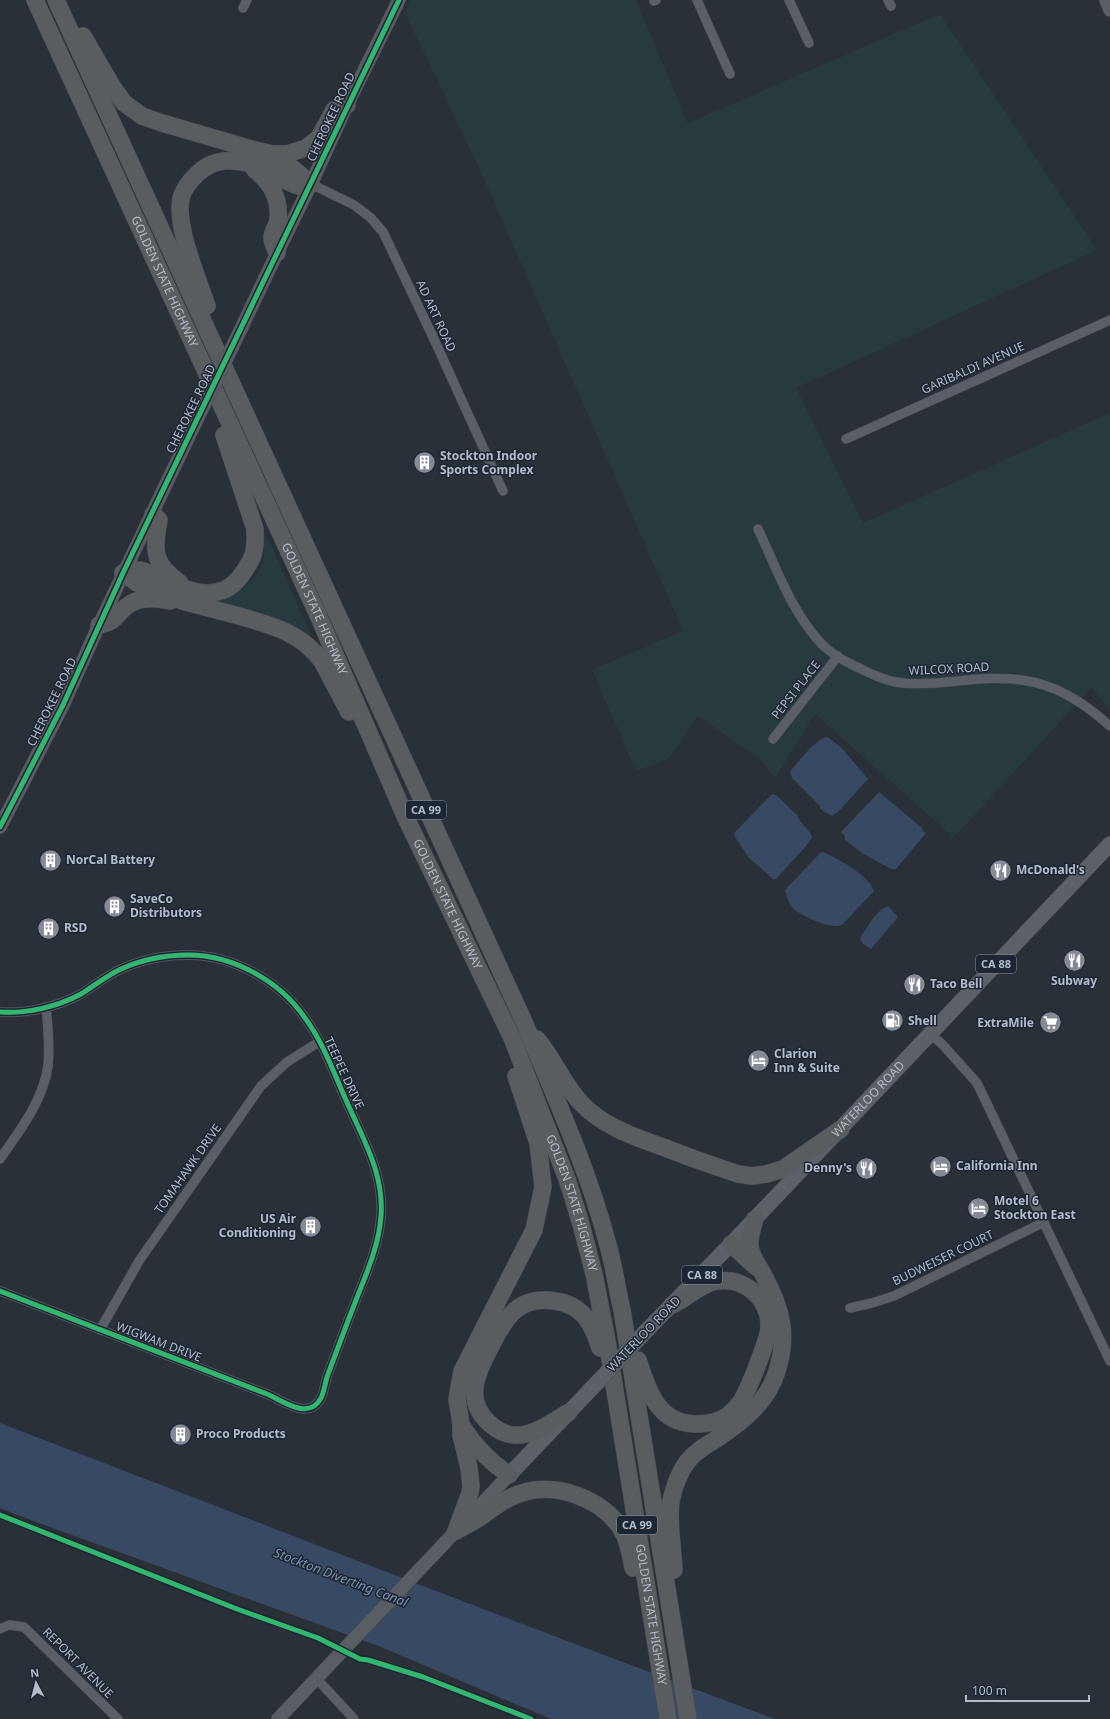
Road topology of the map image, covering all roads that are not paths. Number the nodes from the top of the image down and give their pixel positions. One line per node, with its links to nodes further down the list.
1 (35, 0): 17 (highway, GOLDEN STATE HIGHWAY / CA 99)
2 (56, 0): 8 (highway, GOLDEN STATE HIGHWAY / CA 99)
3 (399, 0): 11 (street, CHEROKEE ROAD)
4 (697, 0): 10 (street)
5 (789, 0): 9 (street)
6 (1106, 0): 7 (street)
7 (1110, 10)
8 (63, 16): 12 (highway); 16 (highway, GOLDEN STATE HIGHWAY / CA 99)
9 (809, 43)
10 (730, 74)
11 (347, 105): 12 (highway); 13 (street, CHEROKEE ROAD)
12 (252, 157): 13 (highway); 14 (highway); 16 (highway)
13 (311, 184): 14 (street, CHEROKEE ROAD); 19 (street, AD ART ROAD)
14 (277, 253): 20 (street, CHEROKEE ROAD, bridge)
15 (1110, 320): 18 (street, GARIBALDI AVENUE)
16 (214, 344): 33 (highway, GOLDEN STATE HIGHWAY / CA 99)
17 (213, 388): 23 (highway); 28 (highway, GOLDEN STATE HIGHWAY / CA 99)
18 (846, 439)
19 (503, 491)
20 (153, 514): 22 (street, CHEROKEE ROAD); 23 (highway)
21 (758, 529): 25 (street, WILCOX ROAD)
22 (124, 573): 23 (highway); 24 (street, CHEROKEE ROAD)
23 (184, 595): 24 (highway); 28 (highway)
24 (99, 625): 29 (street, CHEROKEE ROAD)
25 (838, 656): 26 (street, WILCOX ROAD); 27 (street, PEPSI PLACE)
26 (1110, 726)
27 (773, 739)
28 (375, 744): 35 (highway, GOLDEN STATE HIGHWAY / CA 99)
29 (0, 826)
30 (1110, 844): 34 (main road, WATERLOO ROAD / CA 88)
31 (46, 1007): 32 (street, TEEPEE DRIVE); 36 (street, TEEPEE DRIVE); 38 (street)
32 (0, 1012)
33 (524, 1022): 37 (highway); 46 (highway, GOLDEN STATE HIGHWAY / CA 99)
34 (930, 1034): 37 (main road, WATERLOO ROAD / CA 88); 40 (street)
35 (512, 1038): 49 (highway, GOLDEN STATE HIGHWAY / CA 99); 52 (highway)
36 (319, 1042): 47 (street, TOMAHAWK DRIVE); 50 (street, TEEPEE DRIVE)
37 (841, 1129): 39 (main road, WATERLOO ROAD / CA 88)
38 (0, 1159)
39 (755, 1219): 41 (main road, WATERLOO ROAD / CA 88); 42 (highway)
40 (1044, 1222): 45 (street, BUDWEISER COURT); 48 (street)
41 (731, 1244): 42 (highway); 44 (main road, WATERLOO ROAD / CA 88)
42 (762, 1272): 56 (highway)
43 (0, 1291): 47 (street, WIGWAM DRIVE)
44 (672, 1305): 46 (highway); 51 (main road, WATERLOO ROAD / CA 88, bridge)
45 (850, 1308)
46 (622, 1310): 56 (highway, GOLDEN STATE HIGHWAY / CA 99)
47 (100, 1330): 50 (street, WIGWAM DRIVE)
48 (1110, 1362)
49 (615, 1392): 51 (highway); 55 (highway, GOLDEN STATE HIGHWAY / CA 99)
50 (309, 1408)
51 (569, 1412): 53 (main road, WATERLOO ROAD / CA 88)
52 (461, 1424): 53 (highway); 54 (highway)
53 (509, 1475): 54 (street, WATERLOO ROAD)
54 (456, 1531): 55 (highway); 58 (street, WATERLOO ROAD)
55 (649, 1599): 62 (highway, GOLDEN STATE HIGHWAY / CA 99)
56 (669, 1599): 63 (highway, GOLDEN STATE HIGHWAY / CA 99)
57 (0, 1629): 59 (street, REPORT AVENUE)
58 (316, 1678): 60 (street, WATERLOO ROAD); 61 (street)
59 (118, 1719)
60 (278, 1719)
61 (354, 1719)
62 (668, 1719)
63 (688, 1719)

